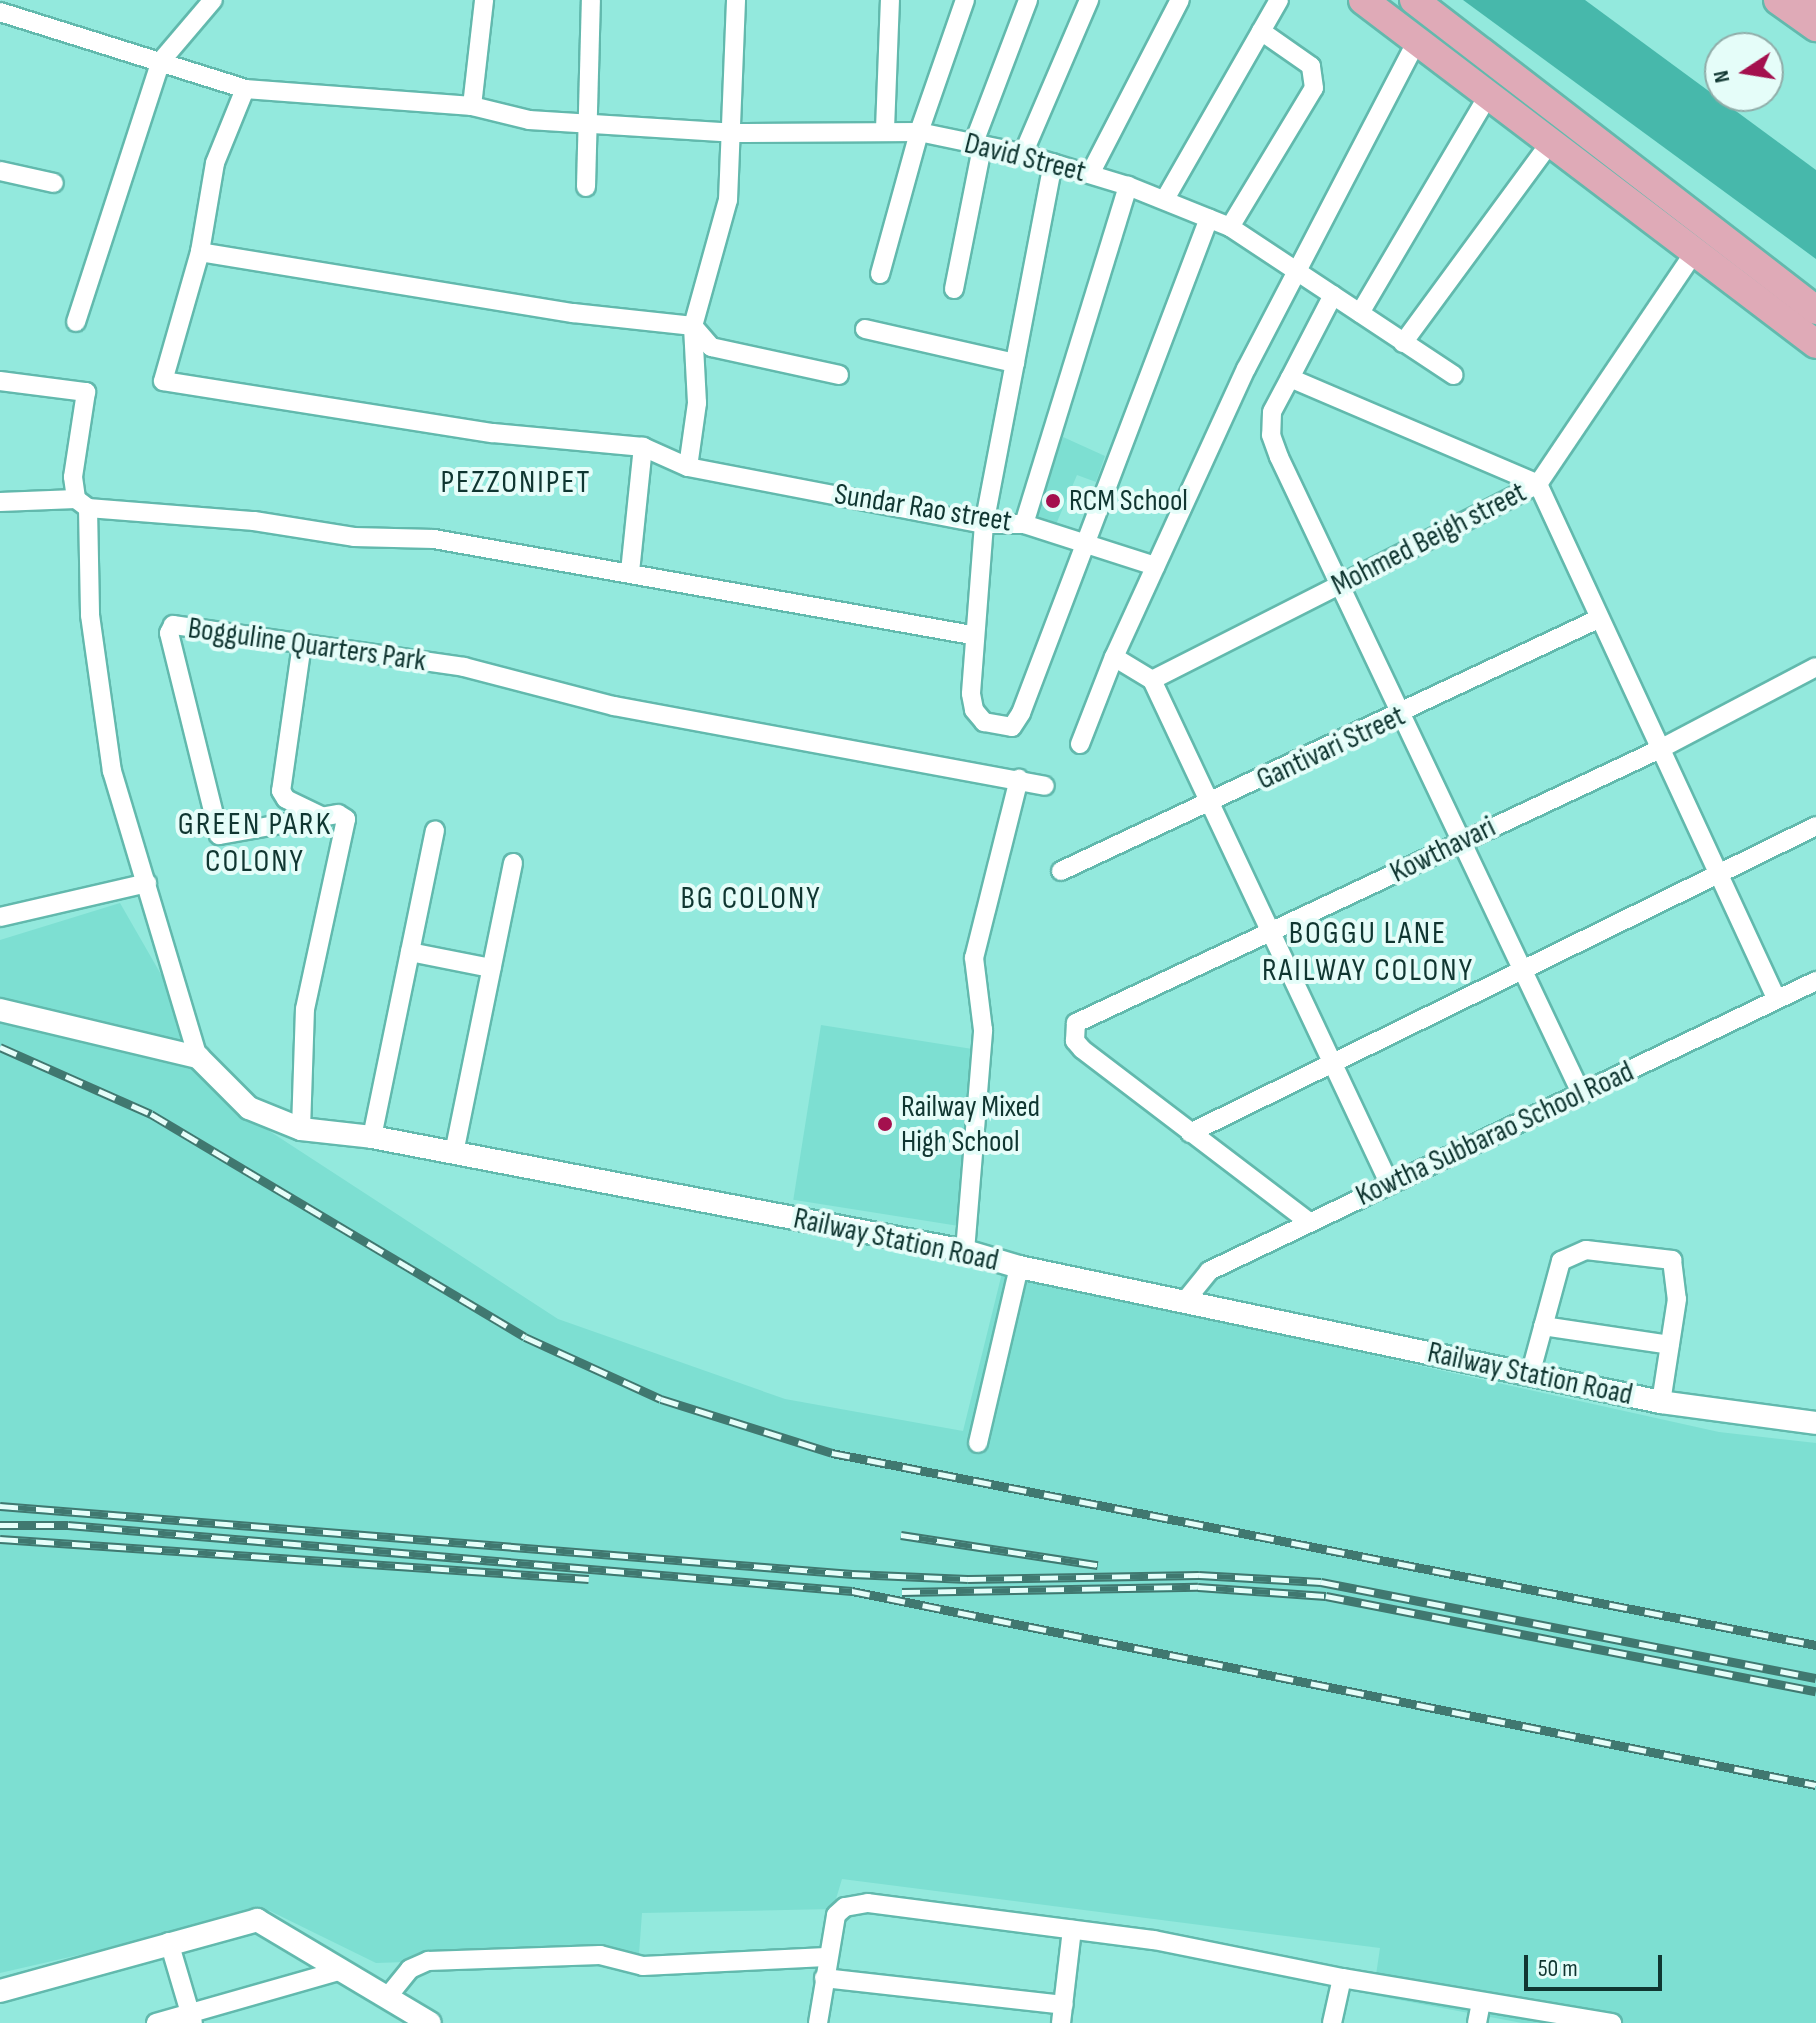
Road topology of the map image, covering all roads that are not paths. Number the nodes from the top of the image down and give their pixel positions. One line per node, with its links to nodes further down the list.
1 (213, 0): 18 (street)
2 (484, 0): 21 (street)
3 (591, 0): 22 (street)
4 (736, 0): 25 (street)
5 (890, 0): 23 (street)
6 (965, 0): 24 (street)
7 (1028, 0): 27 (street)
8 (1089, 0): 28 (street)
9 (1180, 0): 31 (street)
10 (1279, 0): 16 (street)
11 (1363, 0): 17 (main road)
12 (1414, 0): 44 (main road)
13 (1778, 0): 15 (main road)
14 (0, 12): 18 (street, David Street)
15 (1816, 27)
16 (1261, 31): 35 (street); 37 (street)
17 (1417, 41): 20 (main road); 40 (street)
18 (161, 61): 19 (street, David Street); 46 (street)
19 (245, 89): 21 (street, David Street); 39 (street)
20 (1489, 94): 26 (main road); 45 (street)
21 (472, 106): 22 (street, David Street)
22 (587, 123): 25 (street, David Street); 34 (street)
23 (885, 129): 24 (street, David Street); 25 (street, David Street)
24 (919, 132): 27 (street, David Street); 41 (street)
25 (733, 133): 47 (street)
26 (1550, 143): 38 (main road); 49 (street)
27 (977, 146): 28 (street, David Street); 42 (street)
28 (1023, 154): 29 (street, David Street)
29 (1053, 163): 31 (street, David Street); 51 (street)
30 (0, 171): 32 (street)
31 (1090, 174): 33 (street, David Street)
32 (54, 183)
33 (1128, 186): 35 (street, David Street); 62 (street)
34 (586, 187)
35 (1165, 199): 36 (street, David Street)
36 (1209, 218): 37 (street, David Street); 63 (street)
37 (1230, 227): 40 (street, David Street)
38 (1695, 251): 50 (main road); 58 (street, Mohmed Beigh street)
39 (200, 252): 47 (street); 56 (street, Sundar Rao street)
40 (1296, 270): 43 (street, David Street); 64 (street)
41 (880, 274)
42 (954, 289)
43 (1333, 295): 45 (street, David Street); 54 (street)
44 (1816, 310)
45 (1360, 313): 49 (street, David Street)
46 (76, 322)
47 (693, 326): 52 (street); 57 (street)
48 (865, 329): 51 (street)
49 (1403, 343): 53 (street, David Street)
50 (1816, 344)
51 (1015, 363): 61 (street)
52 (839, 375)
53 (1454, 375)
54 (1290, 378): 58 (street); 66 (street)
55 (0, 381): 60 (street)
56 (643, 447): 57 (street, Sundar Rao street); 65 (street)
57 (688, 467): 61 (street, Sundar Rao street)
58 (1538, 484): 66 (street, Mohmed Beigh street); 67 (street)
59 (0, 502): 60 (street)
60 (82, 504): 65 (street); 86 (street)
61 (984, 524): 62 (street, Sundar Rao street); 68 (street)
62 (1024, 524): 63 (street, Sundar Rao street)
63 (1086, 543): 64 (street, Sundar Rao street); 68 (street)
64 (1155, 566): 70 (street)
65 (630, 572): 68 (street)
66 (1338, 584): 72 (street, Mohmed Beigh street); 73 (street)
67 (1598, 619): 73 (street, Gantivari Street); 75 (street)
68 (972, 635)
69 (302, 644): 76 (street, Bogguline Quarters Park); 79 (street); 79 (street, Bogguline Quarters Park)
70 (1114, 657): 72 (street); 74 (street)
71 (1816, 667): 75 (street, Kowthavari)
72 (1152, 680): 78 (street)
73 (1402, 715): 78 (street, Gantivari Street); 82 (street)
74 (1080, 744)
75 (1658, 750): 82 (street, Kowthavari); 85 (street)
76 (1019, 779): 77 (street, Bogguline Quarters Park); 104 (street)
77 (1045, 786)
78 (1209, 805): 84 (street, Gantivari Street); 88 (street)
79 (323, 817): 98 (street)
80 (1816, 826): 85 (street)
81 (435, 830): 89 (street)
82 (1462, 841): 88 (street, Kowthavari); 90 (street)
83 (513, 863): 91 (street)
84 (1061, 871)
85 (1717, 873): 90 (street); 93 (street)
86 (147, 883): 87 (street); 95 (street)
87 (0, 917)
88 (1270, 934): 96 (street); 99 (street, Kowthavari)
89 (410, 952): 91 (street); 100 (street)
90 (1523, 967): 96 (street); 97 (street)
91 (491, 968): 101 (street)
92 (1816, 981): 93 (street, Kowtha Subbarao School Road)
93 (1776, 998): 97 (street, Kowtha Subbarao School Road)
94 (0, 1010): 95 (street)
95 (198, 1057): 98 (street, Railway Station Road)
96 (1331, 1060): 99 (street); 102 (street)
97 (1582, 1095): 102 (street, Kowtha Subbarao School Road)
98 (301, 1129): 100 (street, Railway Station Road)
99 (1190, 1133): 103 (street)
100 (372, 1137): 101 (street, Railway Station Road)
101 (454, 1153): 104 (street, Railway Station Road)
102 (1390, 1185): 103 (street, Kowtha Subbarao School Road)
103 (1309, 1222): 106 (street, Kowtha Subbarao School Road)
104 (965, 1251): 105 (street, Railway Station Road)
105 (1019, 1267): 106 (street, Railway Station Road); 112 (street)
106 (1185, 1301): 109 (street, Railway Station Road)
107 (1543, 1326): 108 (street); 108 (street); 109 (street)
108 (1670, 1345): 110 (street)
109 (1530, 1375): 110 (street, Railway Station Road)
110 (1661, 1402): 111 (street, Railway Station Road)
111 (1816, 1423)
112 (978, 1443)
113 (1072, 1930): 115 (street); 118 (street); 122 (street)
114 (169, 1942): 116 (street); 119 (street); 123 (street)
115 (826, 1957): 117 (street); 120 (street)
116 (342, 1970): 120 (street); 123 (street)
117 (824, 1978): 122 (street); 127 (street)
118 (1342, 1978): 121 (street); 128 (street)
119 (0, 1991)
120 (389, 1995): 125 (street); 126 (street)
121 (1481, 2002): 129 (street); 130 (street)
122 (1062, 2014)
123 (192, 2018): 124 (street)
124 (156, 2023)
125 (400, 2023)
126 (430, 2023)
127 (818, 2023)
128 (1332, 2023)
129 (1477, 2023)
130 (1612, 2023)

